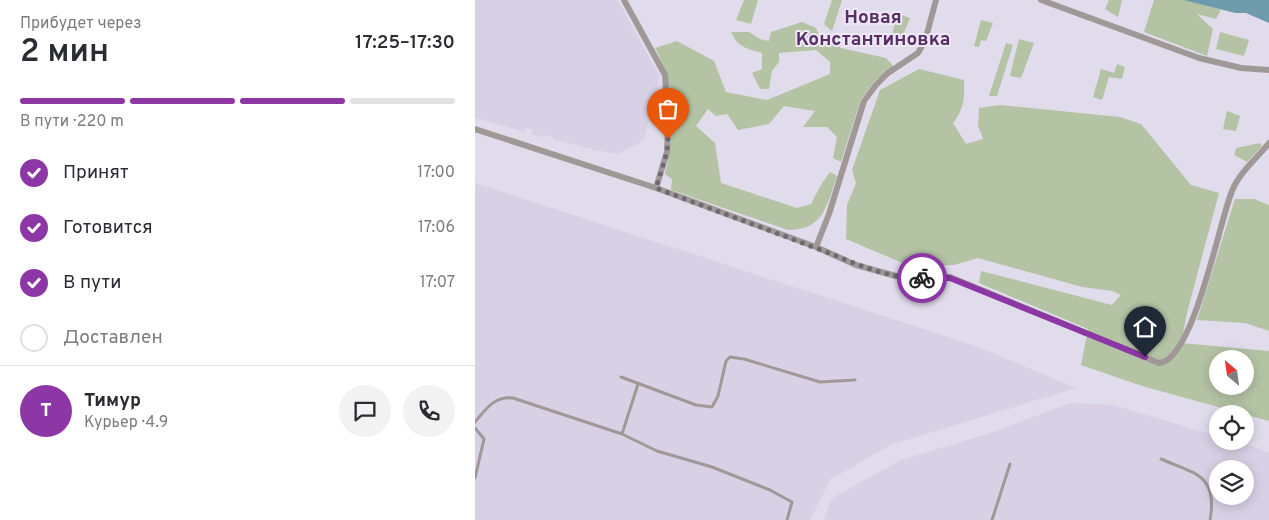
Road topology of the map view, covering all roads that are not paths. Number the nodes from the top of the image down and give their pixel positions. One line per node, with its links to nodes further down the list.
1 (624, 0): 7 (street)
2 (937, 0): 8 (street)
3 (1041, 0): 4 (street)
4 (1269, 70)
5 (475, 129): 7 (street)
6 (1269, 143): 8 (street)
7 (656, 188): 8 (street)
8 (816, 247)
9 (621, 377): 11 (lane)
10 (855, 380): 11 (lane)
11 (638, 384): 14 (lane)
12 (475, 422): 14 (lane)
13 (475, 428): 17 (lane)
14 (623, 434): 18 (lane)
15 (1161, 459): 20 (lane)
16 (1010, 464): 19 (lane)
17 (475, 478)
18 (787, 520)
19 (992, 520)
20 (1210, 520)

